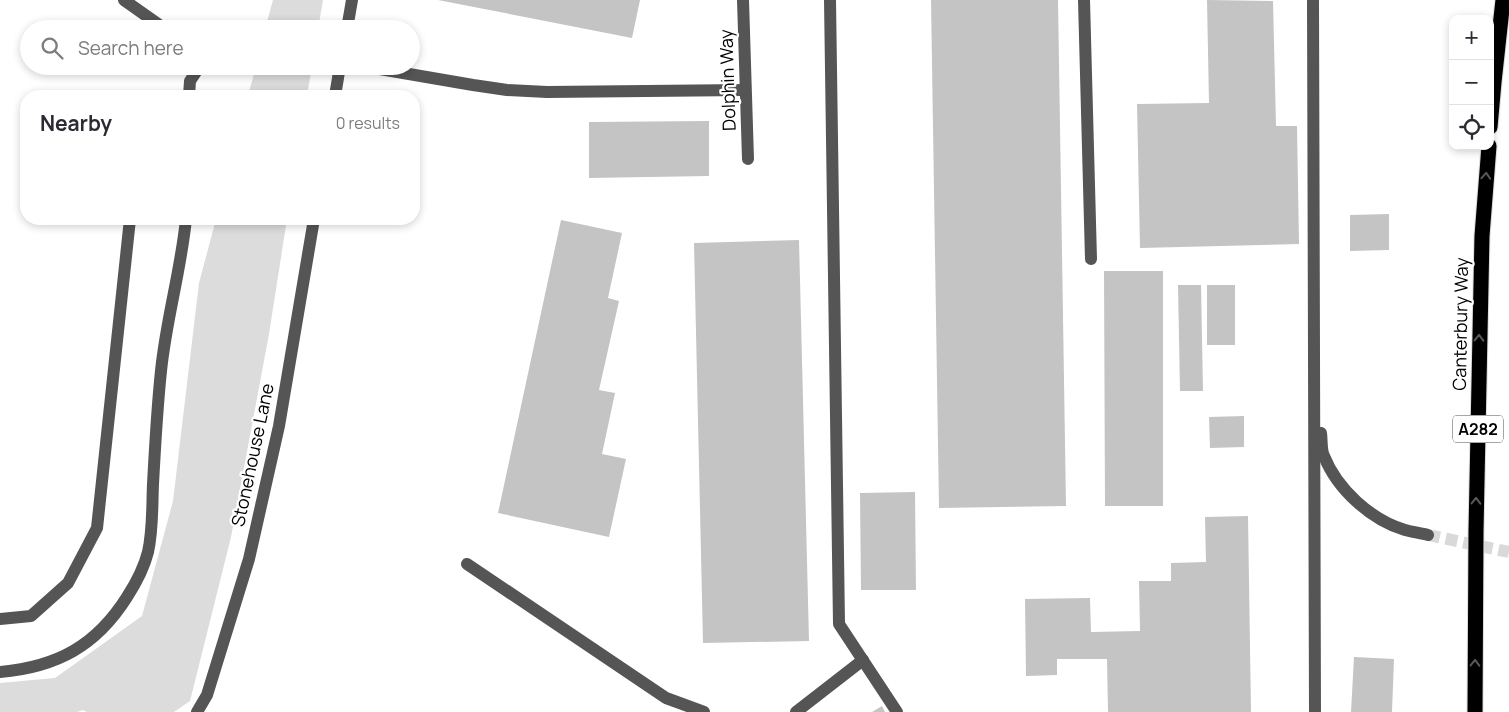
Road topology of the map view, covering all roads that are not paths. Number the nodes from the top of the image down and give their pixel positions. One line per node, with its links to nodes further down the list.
1 (124, 0): 8 (street)
2 (352, 0): 9 (street)
3 (743, 0): 15 (street, Dolphin Way)
4 (830, 0): 27 (street)
5 (1084, 0): 22 (street)
6 (1313, 0): 23 (street)
7 (1503, 0): 16 (highway)
8 (152, 20)
9 (349, 20)
10 (194, 75): 13 (street)
11 (338, 75): 14 (street)
12 (415, 75): 15 (street)
13 (189, 90)
14 (336, 90)
15 (745, 90): 18 (street, Dolphin Way)
16 (1492, 105)
17 (1489, 150): 36 (highway, Canterbury Way / A282, one-way to 17)
18 (748, 159)
19 (129, 225): 26 (street)
20 (185, 225): 28 (street)
21 (313, 225): 29 (street, Stonehouse Lane)
22 (1091, 259)
23 (1314, 384): 24 (street); 35 (street)
24 (1428, 535)
25 (467, 564): 32 (street)
26 (0, 619)
27 (862, 660): 33 (street); 34 (street)
28 (0, 672)
29 (207, 695): 30 (street, Stonehouse Lane); 31 (street, Stonehouse Lane)
30 (197, 712)
31 (206, 712)
32 (704, 712)
33 (796, 712)
34 (896, 712)
35 (1315, 712)
36 (1475, 712)

